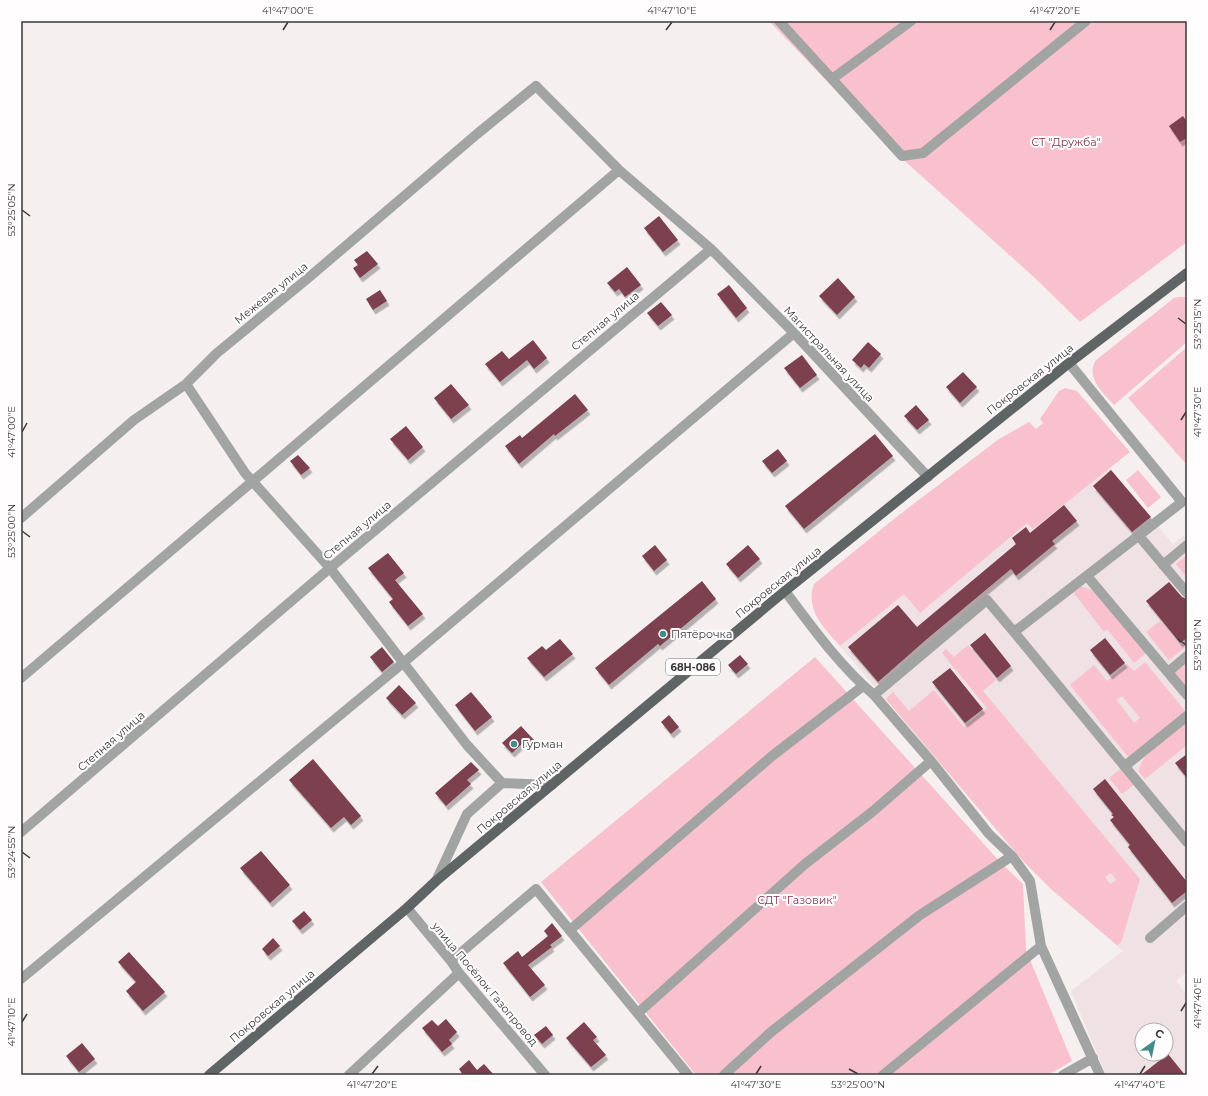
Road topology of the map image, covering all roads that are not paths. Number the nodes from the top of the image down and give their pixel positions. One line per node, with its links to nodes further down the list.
1 (779, 21): 4 (street)
2 (911, 21): 4 (street)
3 (1086, 21): 4 (street)
4 (832, 79)
5 (536, 86): 6 (street, Магистральная улица); 11 (street, Межевая улица)
6 (618, 170): 7 (street, Магистральная улица); 13 (street)
7 (711, 248): 9 (street, Магистральная улица); 18 (street, Степная улица)
8 (1185, 277): 10 (main road, Покровская улица / 68Н-086)
9 (794, 333): 12 (street, Магистральная улица); 24 (street)
10 (1069, 363): 12 (main road, Покровская улица / 68Н-086); 15 (street)
11 (186, 384): 13 (street); 14 (street, Межевая улица)
12 (928, 477): 20 (main road, Покровская улица / 68Н-086)
13 (253, 482): 18 (street); 26 (street)
14 (21, 518)
15 (1139, 536): 17 (street); 19 (street)
16 (1187, 546): 17 (street)
17 (1163, 565): 21 (street)
18 (330, 568): 24 (street); 35 (street, Степная улица)
19 (1087, 576): 22 (street); 25 (street)
20 (785, 591): 27 (street); 34 (main road, Покровская улица / 68Н-086)
21 (1187, 592)
22 (1014, 632): 28 (street); 32 (street)
23 (1187, 656): 25 (street)
24 (403, 663): 33 (street); 46 (street)
25 (1168, 672): 29 (street)
26 (21, 678)
27 (863, 686): 28 (street); 41 (street)
28 (874, 695): 31 (street)
29 (1187, 695)
30 (1187, 716): 32 (street)
31 (931, 761): 37 (street); 47 (street)
32 (1125, 766): 36 (street)
33 (502, 783): 34 (street); 38 (street)
34 (552, 785): 38 (main road, Покровская улица / 68Н-086)
35 (21, 832)
36 (1187, 842)
37 (1012, 856): 43 (street); 53 (street)
38 (436, 881): 40 (main road, Покровская улица / 68Н-086)
39 (1187, 906): 42 (street)
40 (407, 908): 44 (street, улица Посёлок Газопровод); 49 (main road, Покровская улица / 68Н-086)
41 (570, 930): 44 (street); 47 (street)
42 (1150, 938)
43 (1041, 946): 48 (street); 54 (street)
44 (451, 961): 45 (street, улица Посёлок Газопровод)
45 (459, 973): 50 (street); 51 (street, улица Посёлок Газопровод)
46 (21, 979)
47 (638, 1013): 52 (street)
48 (1093, 1058): 55 (street); 56 (street)
49 (209, 1075)
50 (349, 1075)
51 (545, 1075)
52 (688, 1075)
53 (724, 1075)
54 (883, 1075)
55 (1063, 1075)
56 (1100, 1075)

